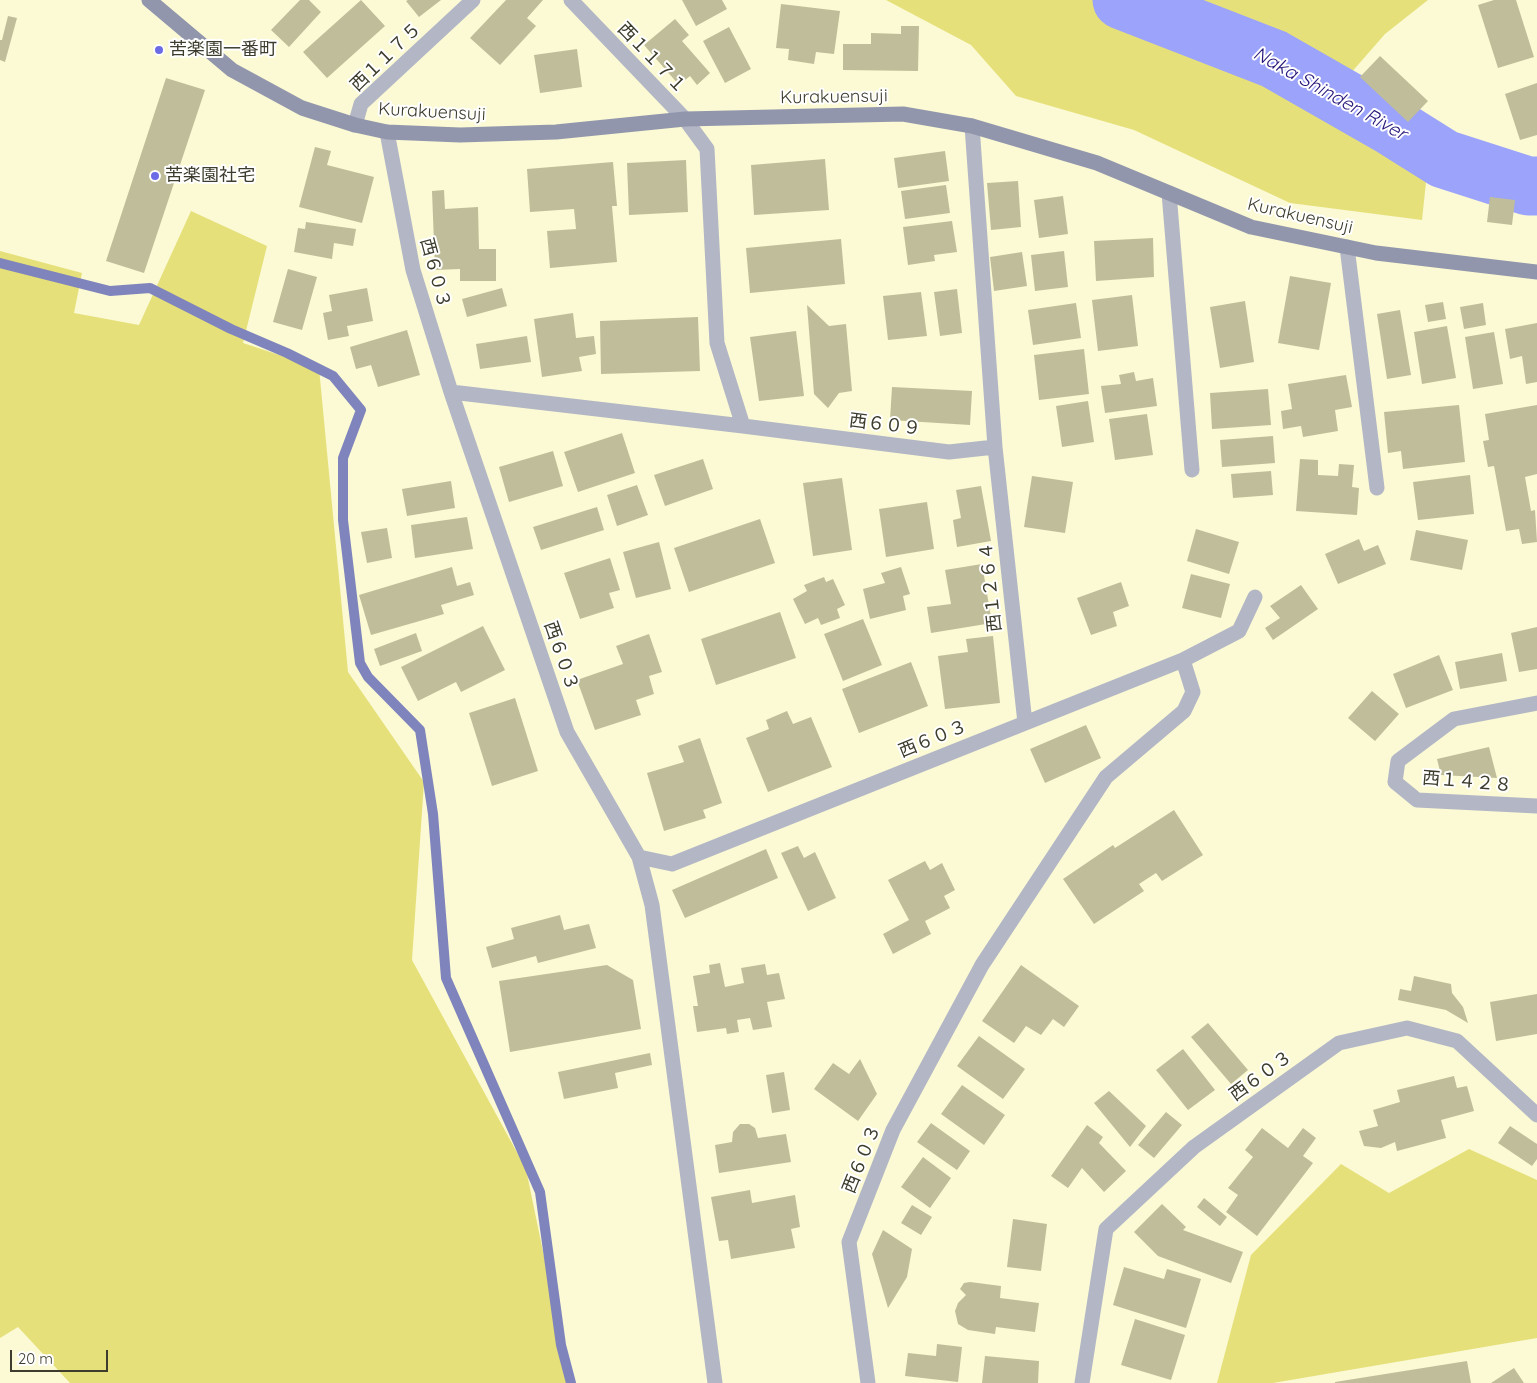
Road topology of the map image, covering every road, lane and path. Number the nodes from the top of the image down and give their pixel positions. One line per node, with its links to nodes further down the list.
1 (149, 0): 5 (street, Kurakuensuji)
2 (473, 0): 5 (street, 西１１７５)
3 (572, 0): 4 (street, 西１１７１)
4 (685, 119): 6 (street, Kurakuensuji); 7 (street, Kurakuensuji); 12 (street, 西１１７１)
5 (355, 125): 7 (street, Kurakuensuji)
6 (972, 126): 8 (street, Kurakuensuji); 13 (street)
7 (387, 132): 11 (street, 西６０３)
8 (1169, 193): 9 (street, Kurakuensuji); 14 (street)
9 (1347, 247): 10 (street, Kurakuensuji); 15 (street)
10 (1537, 272)
11 (451, 392): 12 (street, 西６０９); 21 (street, 西６０３)
12 (743, 426): 13 (street, 西６０９)
13 (995, 447): 19 (street, 西１２６４)
14 (1192, 470)
15 (1377, 488)
16 (1255, 597): 17 (street)
17 (1183, 660): 19 (street, 西６０３); 24 (street, 西６０３)
18 (1537, 703): 20 (street, 西１４２８)
19 (1025, 723): 21 (street, 西６０３)
20 (1537, 806)
21 (639, 857): 23 (street)
22 (1537, 1115): 25 (street, 西６０３)
23 (716, 1383)
24 (868, 1383)
25 (1082, 1383)

